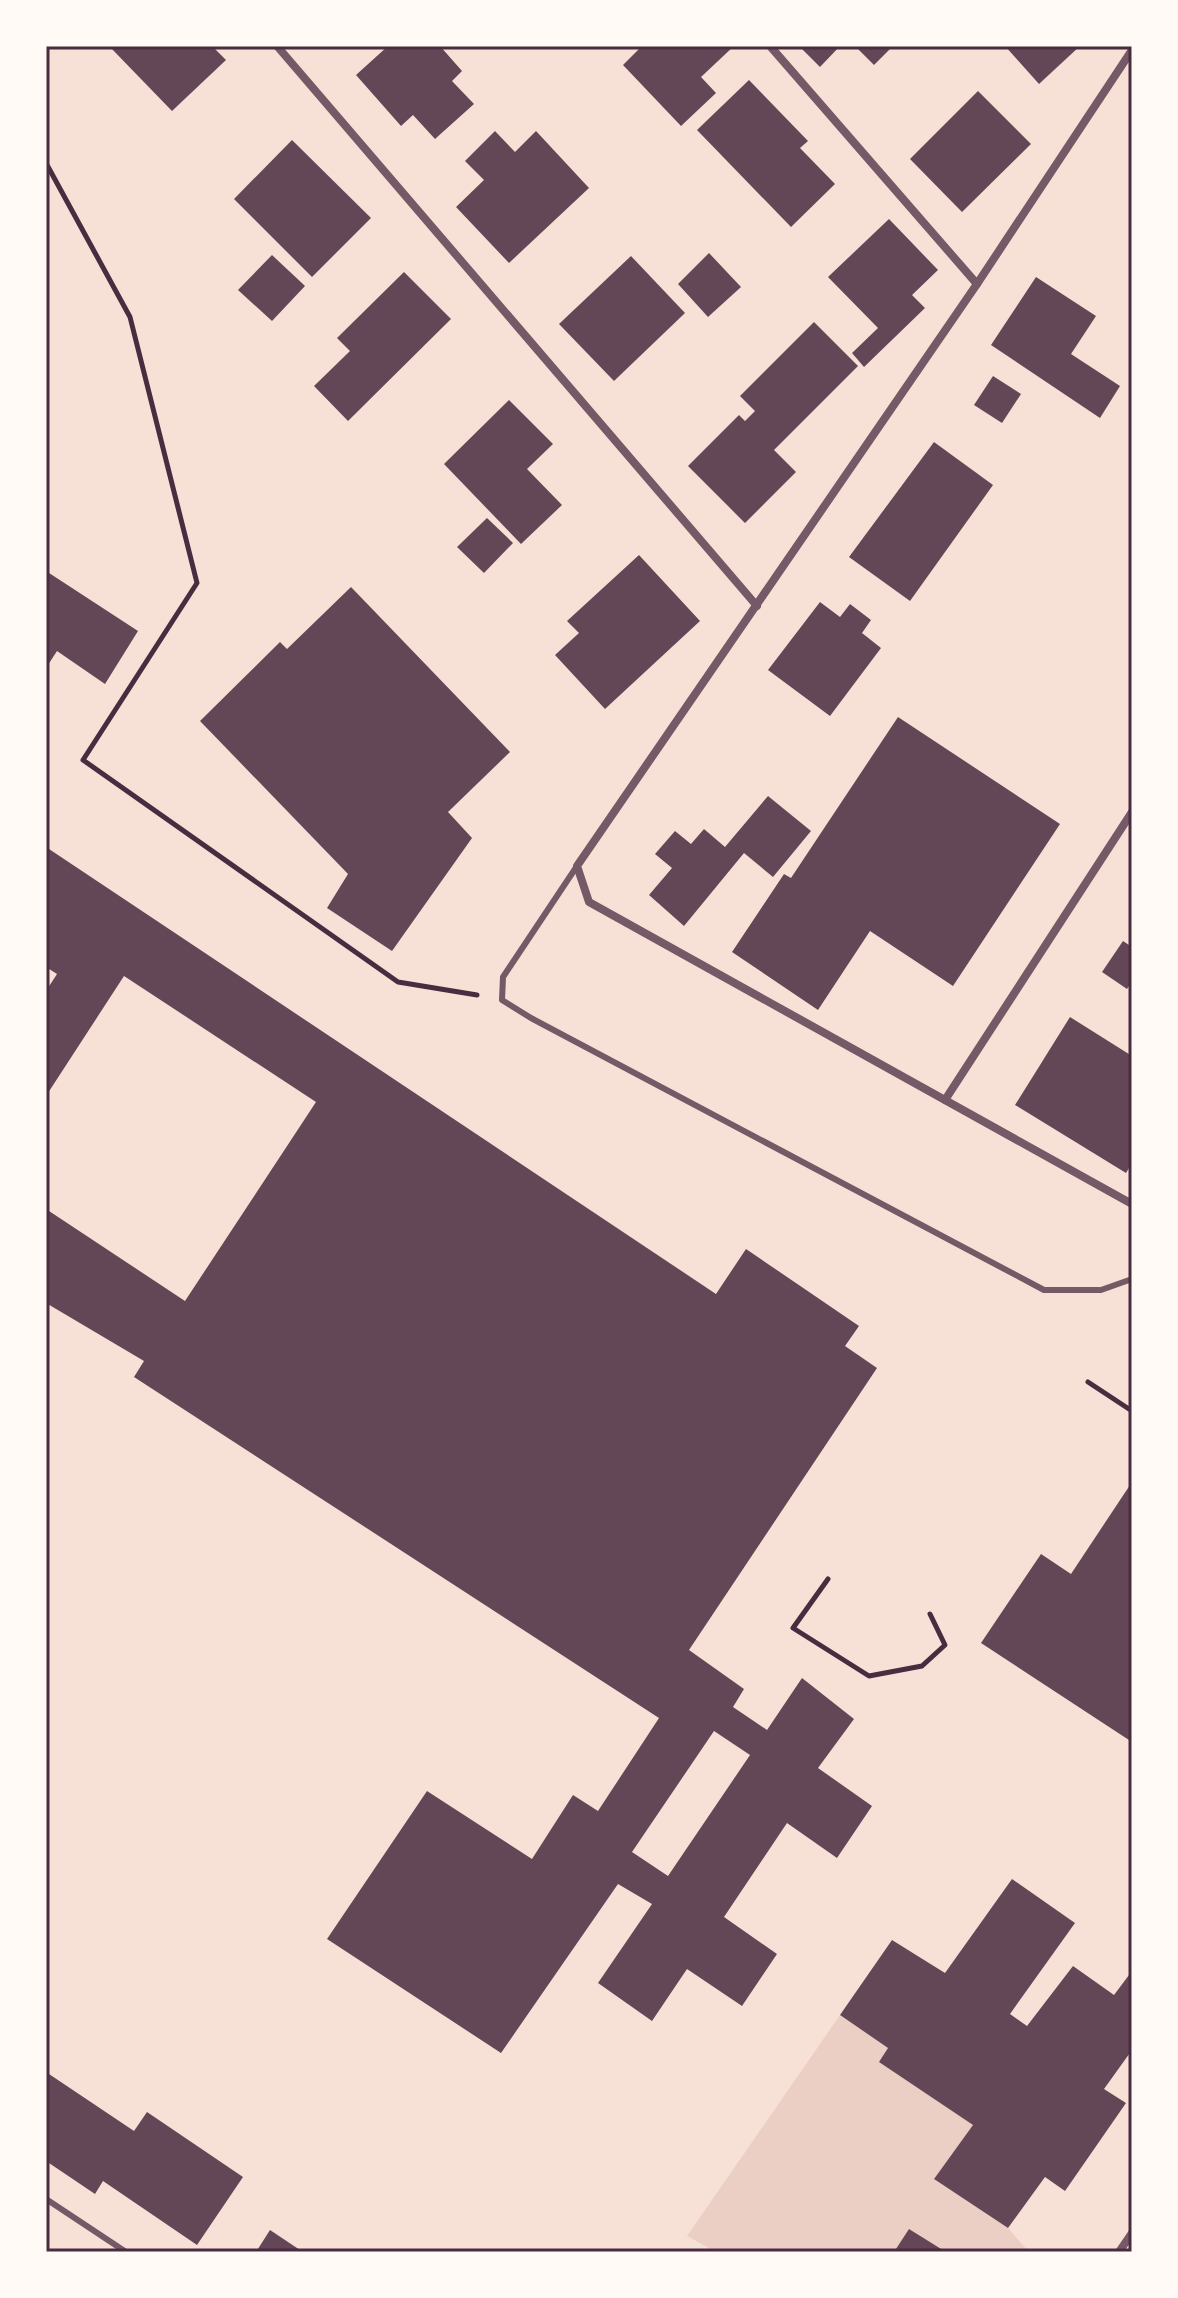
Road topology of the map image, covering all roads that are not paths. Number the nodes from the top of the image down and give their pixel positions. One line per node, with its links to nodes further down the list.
1 (277, 46): 5 (street)
2 (770, 46): 4 (street)
3 (1132, 50): 4 (street)
4 (977, 284): 5 (street)
5 (757, 606): 7 (street)
6 (1132, 812): 8 (street)
7 (577, 866): 8 (street); 10 (lane)
8 (945, 1100): 9 (street)
9 (1132, 1204)
10 (1132, 1279)
11 (46, 2199): 13 (lane)
12 (1132, 2233): 14 (street)
13 (126, 2252)
14 (1119, 2252)

